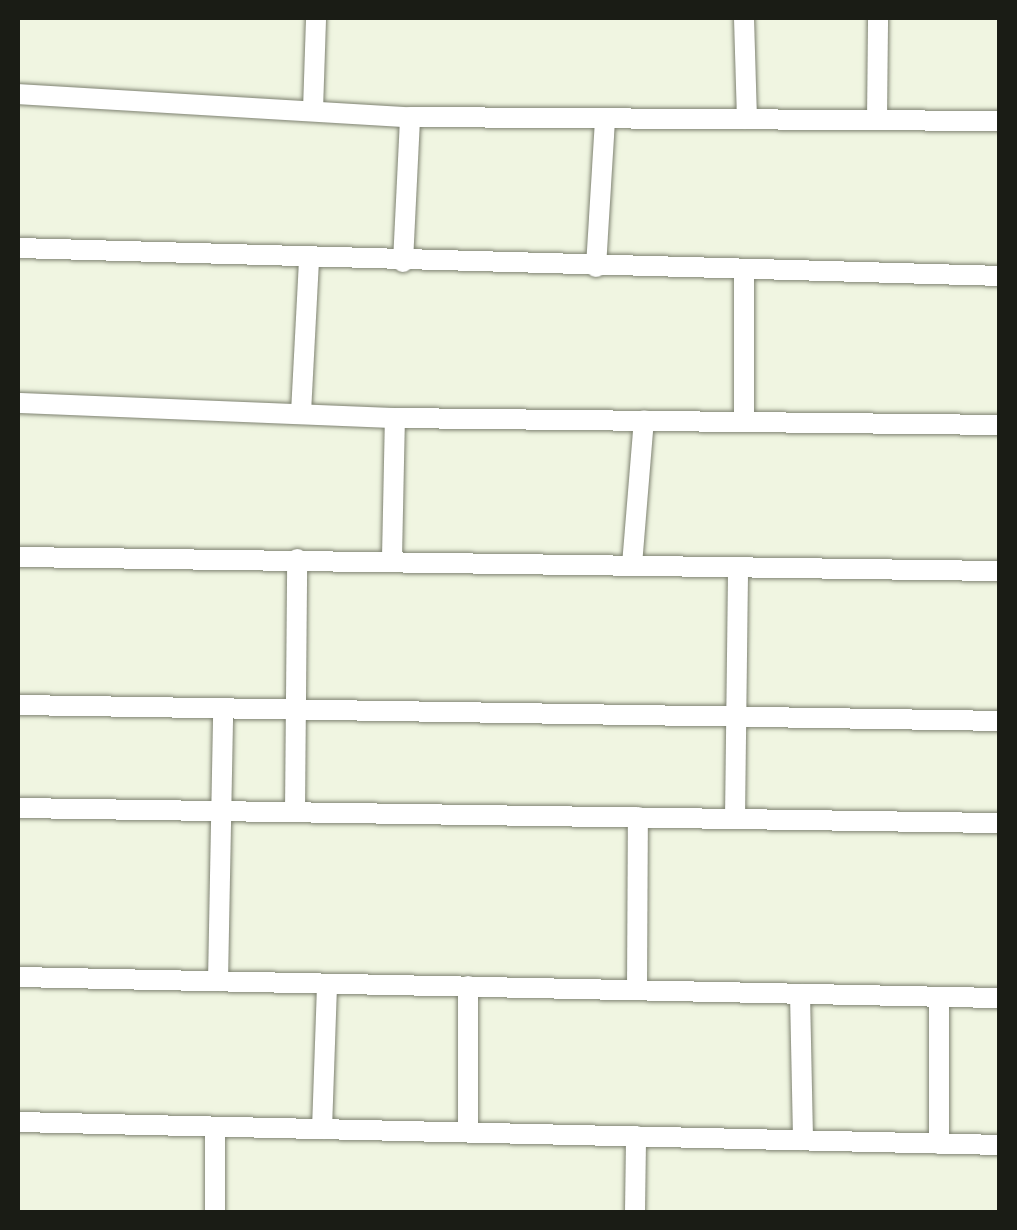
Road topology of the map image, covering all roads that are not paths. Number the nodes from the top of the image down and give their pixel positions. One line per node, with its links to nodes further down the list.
1 (316, 18): 5 (street)
2 (744, 18): 8 (street)
3 (878, 18): 9 (street)
4 (18, 94): 5 (street)
5 (313, 110): 6 (street)
6 (410, 117): 7 (street); 13 (street)
7 (605, 119): 8 (street); 14 (street)
8 (747, 119): 9 (street)
9 (876, 119): 10 (street)
10 (1000, 122)
11 (18, 248): 12 (street)
12 (309, 260): 13 (street); 18 (street)
13 (403, 262): 14 (street)
14 (596, 267): 15 (street)
15 (744, 272): 16 (street); 21 (street)
16 (1000, 276)
17 (18, 403): 18 (street)
18 (301, 413): 19 (street)
19 (396, 418): 20 (street); 24 (street)
20 (644, 420): 21 (street); 26 (street)
21 (744, 420): 22 (street)
22 (1000, 425)
23 (18, 557): 25 (street)
24 (392, 558): 25 (street); 26 (street)
25 (296, 559): 31 (street)
26 (632, 566): 27 (street)
27 (738, 566): 28 (street); 32 (street)
28 (1000, 571)
29 (18, 705): 30 (street)
30 (222, 708): 31 (street); 35 (street)
31 (296, 710): 32 (street); 36 (street)
32 (737, 717): 33 (street); 38 (street)
33 (1000, 721)
34 (18, 808): 35 (street)
35 (218, 811): 36 (street); 41 (street)
36 (295, 812): 37 (street)
37 (638, 818): 38 (street); 44 (street)
38 (735, 819): 39 (street)
39 (1000, 823)
40 (18, 976): 41 (street)
41 (218, 981): 42 (street)
42 (327, 984): 43 (street); 50 (street)
43 (468, 986): 44 (street); 51 (street)
44 (637, 990): 45 (street)
45 (800, 994): 46 (street); 53 (street)
46 (940, 997): 47 (street); 54 (street)
47 (1000, 998)
48 (18, 1122): 49 (street)
49 (215, 1127): 50 (street); 56 (street)
50 (322, 1129): 51 (street)
51 (468, 1132): 52 (street)
52 (636, 1136): 53 (street); 57 (street)
53 (803, 1140): 54 (street)
54 (939, 1144): 55 (street)
55 (1000, 1145)
56 (215, 1212)
57 (636, 1212)

